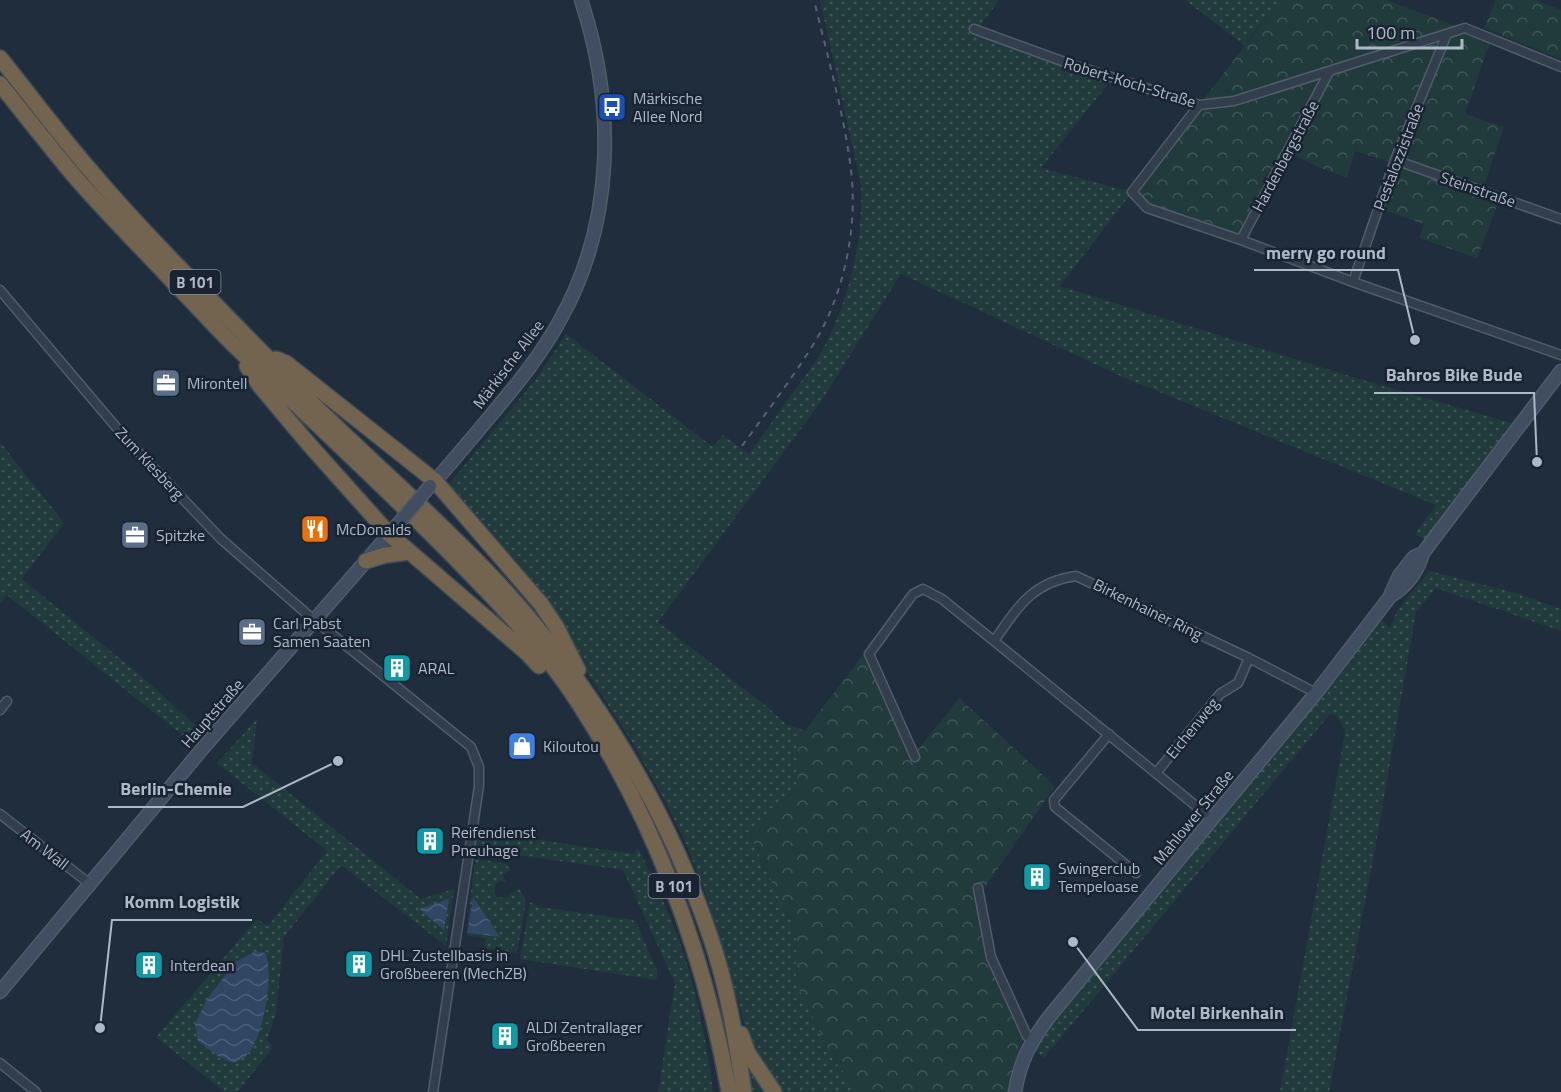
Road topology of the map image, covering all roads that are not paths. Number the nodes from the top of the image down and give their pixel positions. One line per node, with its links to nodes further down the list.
1 (582, 0): 18 (street, Märkische Allee)
2 (974, 29): 8 (street, Robert-Koch-Straße)
3 (1448, 34): 5 (street, Robert-Koch-Straße); 6 (street, Robert-Koch-Straße); 9 (street, Pestalozzistraße)
4 (0, 58): 15 (highway, B 101)
5 (1561, 67)
6 (1329, 72): 8 (street, Robert-Koch-Straße); 11 (street, Hardenbergstraße)
7 (0, 84): 14 (highway, B 101)
8 (1199, 105): 11 (street)
9 (1395, 160): 10 (street, Steinstraße); 12 (street, Pestalozzistraße)
10 (1561, 219)
11 (1241, 240): 12 (street)
12 (1353, 282): 16 (street)
13 (0, 290): 22 (street, Zum Kiesberg)
14 (234, 346): 19 (highway); 29 (highway, B 101)
15 (265, 354): 18 (highway); 25 (highway, B 101)
16 (1561, 355)
17 (1561, 371): 26 (street, Mahlower Straße)
18 (433, 484): 19 (street, Hauptstraße, bridge); 25 (highway)
19 (391, 532): 20 (highway); 21 (street, Hauptstraße)
20 (410, 552): 21 (highway); 29 (highway)
21 (366, 561): 22 (street, Hauptstraße)
22 (316, 620): 36 (street, Hauptstraße); 43 (street, Zum Kiesberg)
23 (994, 641): 24 (street, Birkenhainer Ring); 30 (street); 31 (street)
24 (1248, 658): 26 (street, Birkenhainer Ring); 32 (street, Eichenweg)
25 (586, 692): 39 (highway, B 101)
26 (1316, 693): 34 (street, Mahlower Straße)
27 (7, 701): 28 (street)
28 (0, 710)
29 (594, 729): 44 (highway, B 101)
30 (1109, 734): 32 (street); 35 (street)
31 (915, 757)
32 (1156, 772): 34 (street)
33 (0, 814): 36 (street, Am Wall)
34 (1212, 819): 40 (street, Mahlower Straße)
35 (1136, 873)
36 (90, 884): 38 (street, Hauptstraße)
37 (978, 888): 40 (street)
38 (0, 992)
39 (730, 1007): 45 (highway, B 101); 46 (highway)
40 (1032, 1040): 47 (street, Mahlower Straße)
41 (0, 1064): 42 (street)
42 (36, 1092)
43 (433, 1092)
44 (729, 1092)
45 (744, 1092)
46 (774, 1092)
47 (1015, 1092)

